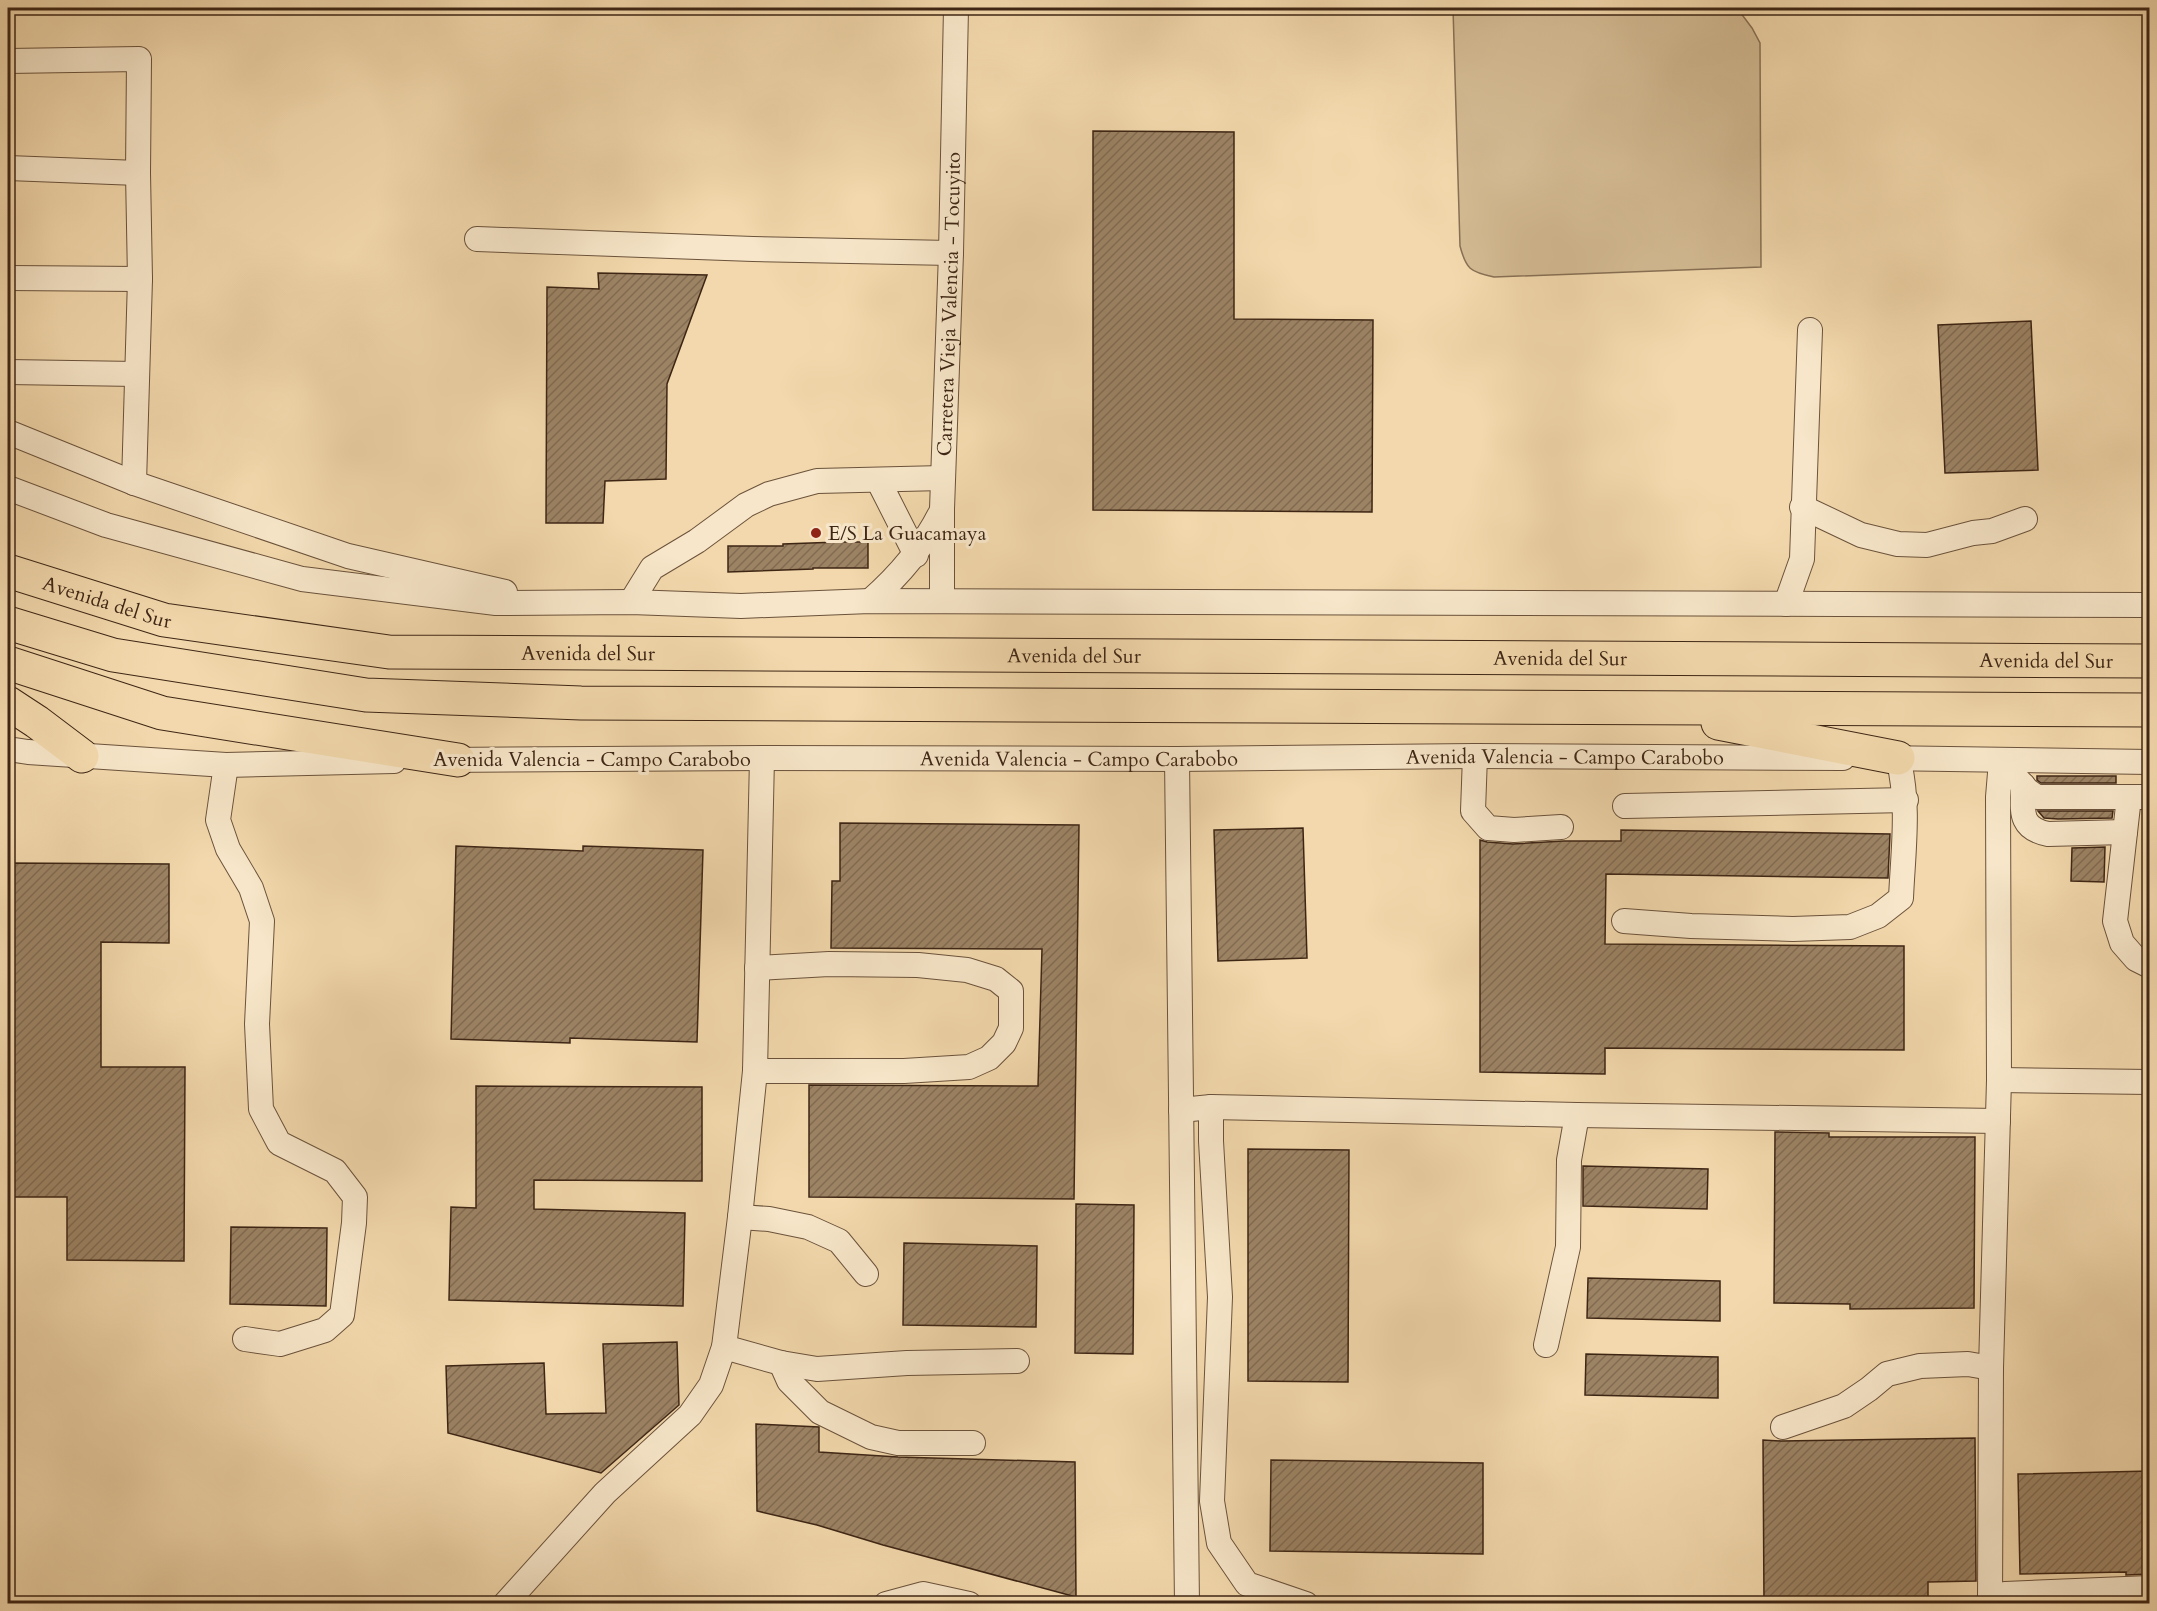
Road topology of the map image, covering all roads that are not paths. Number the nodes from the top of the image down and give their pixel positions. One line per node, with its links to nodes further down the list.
1 (956, 8): 6 (street, Carretera Vieja Valencia - Tocuyito)
2 (8, 61): 4 (street)
3 (8, 168): 4 (street)
4 (138, 173): 8 (street)
5 (477, 239): 6 (street)
6 (951, 253): 13 (street, Carretera Vieja Valencia - Tocuyito)
7 (8, 278): 8 (street)
8 (140, 279): 11 (street)
9 (1810, 330): 17 (street)
10 (8, 372): 11 (street)
11 (137, 374): 15 (street)
12 (8, 432): 15 (street)
13 (943, 478): 14 (street); 18 (street, Carretera Vieja Valencia - Tocuyito)
14 (878, 480): 20 (street); 24 (street)
15 (134, 483): 25 (street)
16 (8, 488): 25 (street)
17 (1803, 507): 19 (street); 26 (street)
18 (942, 509): 20 (street); 23 (street, Carretera Vieja Valencia - Tocuyito)
19 (2025, 519)
20 (916, 555): 22 (street)
21 (8, 571): 29 (highway, Avenida del Sur)
22 (870, 601): 23 (street); 24 (street)
23 (942, 601): 26 (street)
24 (631, 602): 25 (street)
25 (554, 604)
26 (1786, 604): 27 (street)
27 (2150, 605)
28 (8, 623): 32 (highway)
29 (2150, 661)
30 (8, 663): 40 (highway)
31 (8, 703): 35 (highway)
32 (1643, 708): 33 (highway); 38 (highway)
33 (2150, 710)
34 (8, 749): 35 (street, Avenida Valencia - Campo Carabobo)
35 (82, 756): 43 (street, Avenida Valencia - Campo Carabobo)
36 (1475, 756): 38 (street, Avenida Valencia - Campo Carabobo); 39 (street, Avenida Valencia - Campo Carabobo); 48 (street)
37 (762, 758): 39 (street, Avenida Valencia - Campo Carabobo); 40 (street, Avenida Valencia - Campo Carabobo); 52 (street)
38 (1898, 758): 41 (street, Avenida Valencia - Campo Carabobo); 46 (street)
39 (1177, 759): 57 (street)
40 (458, 760): 43 (street, Avenida Valencia - Campo Carabobo)
41 (2001, 760): 42 (street, Avenida Valencia - Campo Carabobo); 44 (street); 54 (street)
42 (2150, 762)
43 (226, 765): 62 (street)
44 (2023, 785): 45 (street); 49 (street)
45 (2139, 797): 49 (street)
46 (1906, 800): 47 (street); 50 (street)
47 (1625, 806)
48 (1561, 827)
49 (2125, 832): 51 (street)
50 (1624, 921)
51 (2150, 966)
52 (757, 968): 53 (street); 53 (street)
53 (755, 1071): 60 (street)
54 (1999, 1080): 55 (street); 59 (street)
55 (2150, 1083)
56 (1211, 1107): 57 (street); 58 (street); 76 (street)
57 (1181, 1110): 75 (street)
58 (1577, 1115): 59 (street); 63 (street)
59 (1998, 1121): 67 (street)
60 (740, 1217): 61 (street); 64 (street)
61 (866, 1274)
62 (245, 1339)
63 (1546, 1345)
64 (724, 1347): 66 (street); 72 (street)
65 (1017, 1361): 66 (street)
66 (780, 1363): 69 (street)
67 (1991, 1368): 68 (street); 71 (street)
68 (1783, 1427)
69 (973, 1443)
70 (2150, 1588): 71 (street)
71 (1990, 1602)
72 (505, 1604)
73 (886, 1604): 74 (street)
74 (969, 1604)
75 (1187, 1604)
76 (1306, 1604)

